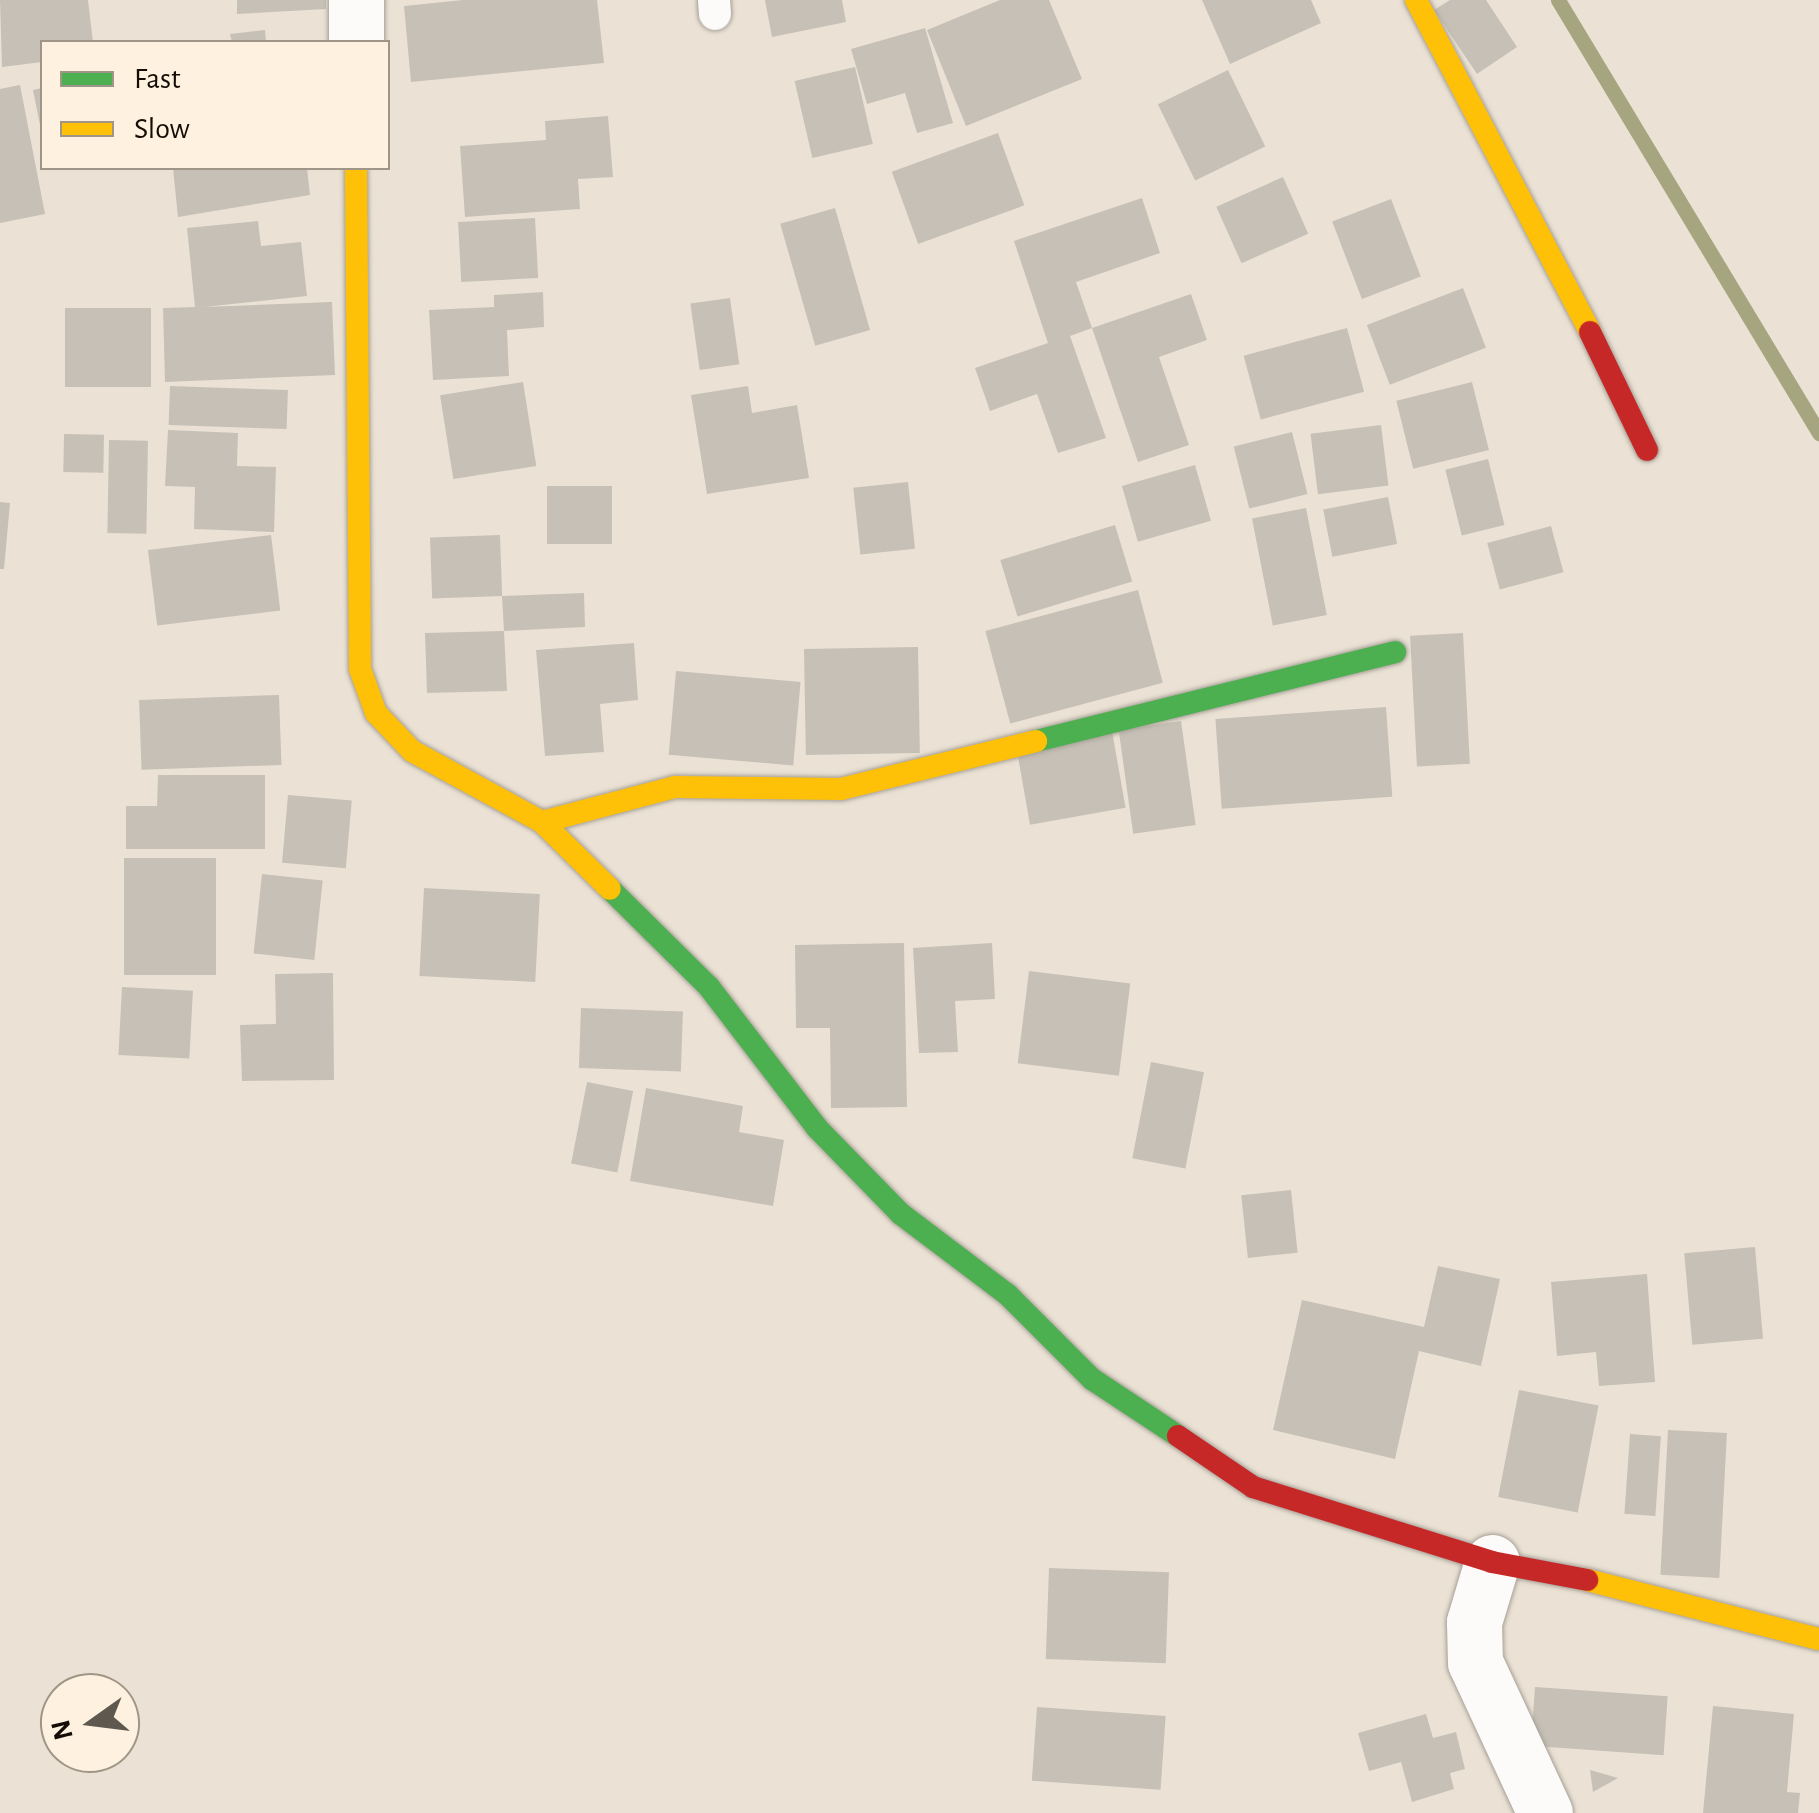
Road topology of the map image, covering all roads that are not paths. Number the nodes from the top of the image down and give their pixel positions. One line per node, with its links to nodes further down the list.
1 (356, 0): 3 (street)
2 (1416, 0): 5 (street)
3 (356, 40)
4 (356, 170): 7 (street)
5 (1646, 450)
6 (1395, 652): 7 (street)
7 (542, 822): 8 (street)
8 (1484, 1588): 9 (street); 10 (street)
9 (1819, 1639)
10 (1545, 1813)

